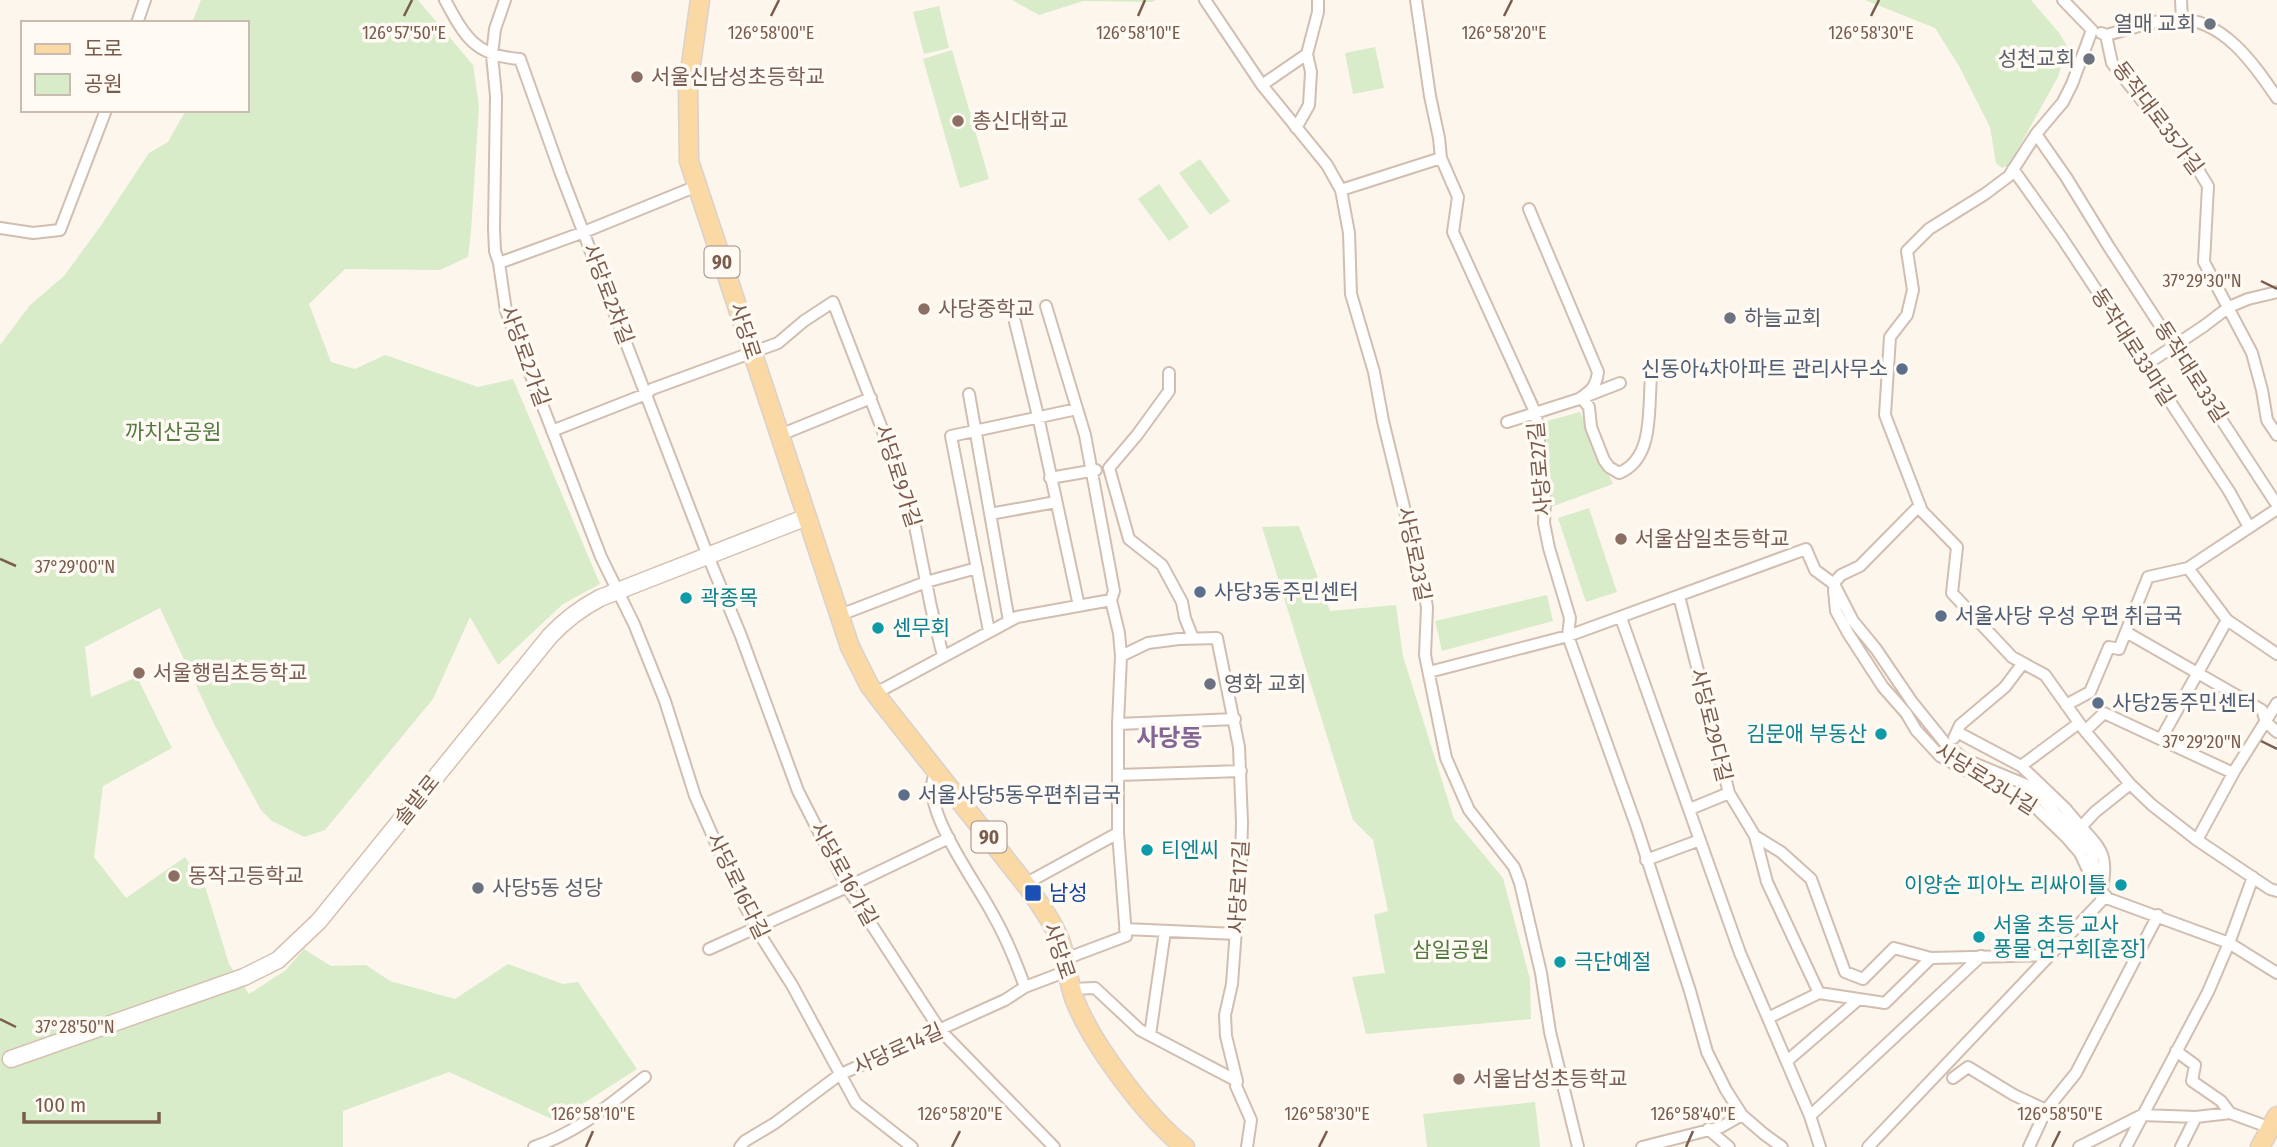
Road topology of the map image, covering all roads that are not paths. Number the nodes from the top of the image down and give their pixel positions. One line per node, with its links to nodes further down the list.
1 (145, 0): 11 (street)
2 (445, 0): 15 (street)
3 (505, 0): 15 (street, 사당로2가길)
4 (700, 0): 23 (main road, 사당로 / 90)
5 (1205, 0): 16 (street, 사당로23길)
6 (1318, 0): 14 (street)
7 (1416, 0): 21 (street, 사당로27길)
8 (2063, 0): 12 (street)
9 (2181, 0): 10 (street)
10 (2182, 19): 13 (street); 17 (street)
11 (138, 21)
12 (2092, 30): 13 (street); 20 (street)
13 (2106, 34): 31 (street, 동작대로35가길)
14 (1307, 54): 16 (street); 19 (street)
15 (492, 55): 27 (street, 사당로2차길); 28 (street, 사당로2가길)
16 (1262, 85): 19 (street, 사당로23길)
17 (2277, 98)
18 (105, 112): 26 (street)
19 (1296, 128): 24 (street, 사당로23길)
20 (2036, 134): 22 (street); 33 (street, 동작대로33길)
21 (1441, 158): 24 (street); 44 (street, 사당로27길)
22 (2013, 169): 35 (street, 동작대로33마길); 55 (street)
23 (697, 186): 27 (street); 34 (main road, 사당로 / 90)
24 (1341, 190): 81 (street, 사당로23길)
25 (1529, 209): 42 (street)
26 (0, 229)
27 (584, 232): 28 (street); 39 (street, 사당로2차길)
28 (499, 263): 47 (street, 사당로2가길)
29 (2277, 292): 31 (street)
30 (1046, 306): 43 (street)
31 (2229, 307): 33 (street); 50 (street, 동작대로35가길)
32 (1015, 322): 45 (street)
33 (2173, 346): 35 (street); 56 (street, 동작대로33길)
34 (752, 351): 39 (street); 41 (street, 사당로9가길); 49 (main road, 사당로 / 90)
35 (2144, 366): 59 (street, 동작대로33마길)
36 (1169, 373): 51 (street)
37 (1651, 378): 42 (street)
38 (1620, 383): 42 (street)
39 (646, 394): 47 (street); 60 (street, 사당로2차길)
40 (969, 394): 48 (street)
41 (871, 398): 49 (street); 63 (street, 사당로9가길)
42 (1579, 399): 44 (street)
43 (1077, 409): 45 (street); 52 (street)
44 (1536, 414): 46 (street); 75 (street, 사당로27길)
45 (1038, 416): 48 (street); 53 (street)
46 (1507, 422)
47 (552, 431): 65 (street, 사당로2가길)
48 (976, 431): 57 (street); 61 (street)
49 (780, 435): 58 (main road, 사당로 / 90)
50 (2277, 435)
51 (1109, 468): 52 (street); 76 (street, 사당로17길)
52 (1091, 470): 53 (street); 67 (street)
53 (1050, 478): 54 (street)
54 (1056, 502): 57 (street); 68 (street)
55 (1920, 505): 64 (street); 80 (street)
56 (2277, 507): 59 (street)
57 (990, 514): 72 (street)
58 (807, 517): 60 (street, 솔밭로); 69 (main road, 사당로 / 90)
59 (2249, 527): 62 (street)
60 (708, 556): 65 (street, 솔밭로); 112 (street, 사당로16가길)
61 (977, 568): 63 (street); 73 (street)
62 (2188, 568): 71 (street); 74 (street)
63 (926, 582): 69 (street); 78 (street, 사당로9가길)
64 (1833, 584): 66 (street, 사당로23나길); 93 (street, 사당로23나길); 97 (street, 사당로23나길)
65 (617, 592): 116 (street, 사당로16다길); 134 (street, 솔밭로)
66 (1679, 596): 70 (street, 사당로23나길); 101 (street, 사당로29다길)
67 (1111, 600): 68 (street); 79 (street)
68 (1079, 606): 72 (street)
69 (839, 615): 83 (main road, 사당로 / 90)
70 (1621, 618): 75 (street, 사당로23나길); 102 (street)
71 (2227, 620): 77 (street); 82 (street)
72 (1009, 621): 73 (street)
73 (989, 631): 78 (street)
74 (2126, 632): 82 (street); 85 (street)
75 (1569, 636): 81 (street, 사당로23나길); 109 (street, 사당로27길)
76 (1198, 638): 79 (street); 86 (street, 사당로17길)
77 (2277, 654)
78 (943, 656): 83 (street)
79 (1121, 656): 88 (street)
80 (2024, 663): 85 (street); 90 (street)
81 (1429, 672): 154 (street, 사당로23길)
82 (2198, 674): 87 (street); 92 (street)
83 (876, 693): 95 (main road, 사당로 / 90)
84 (2277, 703): 87 (street)
85 (2066, 705): 89 (street)
86 (1235, 719): 88 (street); 96 (street, 사당로17길)
87 (2266, 722): 91 (street); 98 (street)
88 (1118, 724): 99 (street)
89 (2082, 727): 92 (street); 94 (street); 100 (street)
90 (1956, 732): 93 (street); 94 (street)
91 (2277, 732)
92 (2161, 739): 98 (street)
93 (1951, 748): 97 (street, 사당로23나길)
94 (2021, 766): 103 (street)
95 (936, 771): 106 (street); 111 (main road, 사당로 / 90)
96 (1241, 771): 99 (street); 119 (street, 사당로17길)
97 (1982, 772): 114 (street, 사당로23나길)
98 (2233, 773): 108 (street)
99 (1118, 775): 104 (street)
100 (2130, 784): 103 (street); 108 (street)
101 (1729, 793): 102 (street); 105 (street, 사당로29다길)
102 (1690, 809): 107 (street)
103 (2081, 827): 114 (street)
104 (1118, 833): 111 (street); 117 (street)
105 (1755, 836): 124 (street, 사당로29다길); 128 (street)
106 (949, 838): 112 (street); 127 (street)
107 (1700, 840): 109 (street); 130 (street)
108 (2197, 840): 110 (street)
109 (1646, 860): 142 (street, 사당로27길)
110 (2253, 877): 113 (street); 120 (street)
111 (1025, 884): 125 (main road, 사당로 / 90)
112 (847, 887): 116 (street); 131 (street, 사당로16가길)
113 (2275, 887)
114 (2104, 896): 115 (street); 122 (street)
115 (2158, 915): 120 (street); 140 (street)
116 (756, 927): 121 (street); 136 (street, 사당로16다길)
117 (1125, 929): 118 (street); 125 (street, 사당로14길)
118 (1165, 931): 119 (street); 132 (street)
119 (1236, 934): 139 (street, 사당로17길)
120 (2229, 943): 126 (street); 133 (street)
121 (709, 949)
122 (2051, 955): 123 (street, 사당로29다길); 159 (street)
123 (1981, 957): 124 (street, 사당로29다길); 144 (street)
124 (1931, 958): 129 (street)
125 (1068, 973): 127 (street, 사당로14길); 132 (street); 152 (main road, 사당로 / 90)
126 (2277, 973)
127 (1025, 988): 131 (street, 사당로14길)
128 (1819, 993): 129 (street); 130 (street)
129 (1858, 999): 135 (street)
130 (1768, 1018): 135 (street)
131 (940, 1030): 136 (street, 사당로14길); 151 (street, 사당로16가길)
132 (1150, 1035): 139 (street)
133 (2176, 1051): 141 (street); 143 (street)
134 (11, 1059)
135 (1787, 1061): 144 (street)
136 (839, 1075): 149 (street, 사당로14길); 150 (street, 사당로16다길)
137 (646, 1077): 148 (street)
138 (1953, 1078): 140 (street)
139 (1237, 1081): 153 (street, 사당로17길)
140 (2046, 1110): 160 (street)
141 (2230, 1113): 145 (street); 146 (street)
142 (1742, 1115): 147 (street); 157 (street, 사당로27길)
143 (2142, 1115): 145 (street); 161 (street); 162 (street)
144 (1810, 1116): 158 (street)
145 (2196, 1117): 163 (street)
146 (2274, 1122): 164 (main road)
147 (1708, 1129): 155 (street); 156 (street)
148 (534, 1147)
149 (740, 1147)
150 (912, 1147)
151 (1054, 1147)
152 (1185, 1147)
153 (1247, 1147)
154 (1578, 1147)
155 (1642, 1147)
156 (1729, 1147)
157 (1782, 1147)
158 (1820, 1147)
159 (1868, 1147)
160 (2029, 1147)
161 (2079, 1147)
162 (2126, 1147)
163 (2181, 1147)
164 (2260, 1147)

